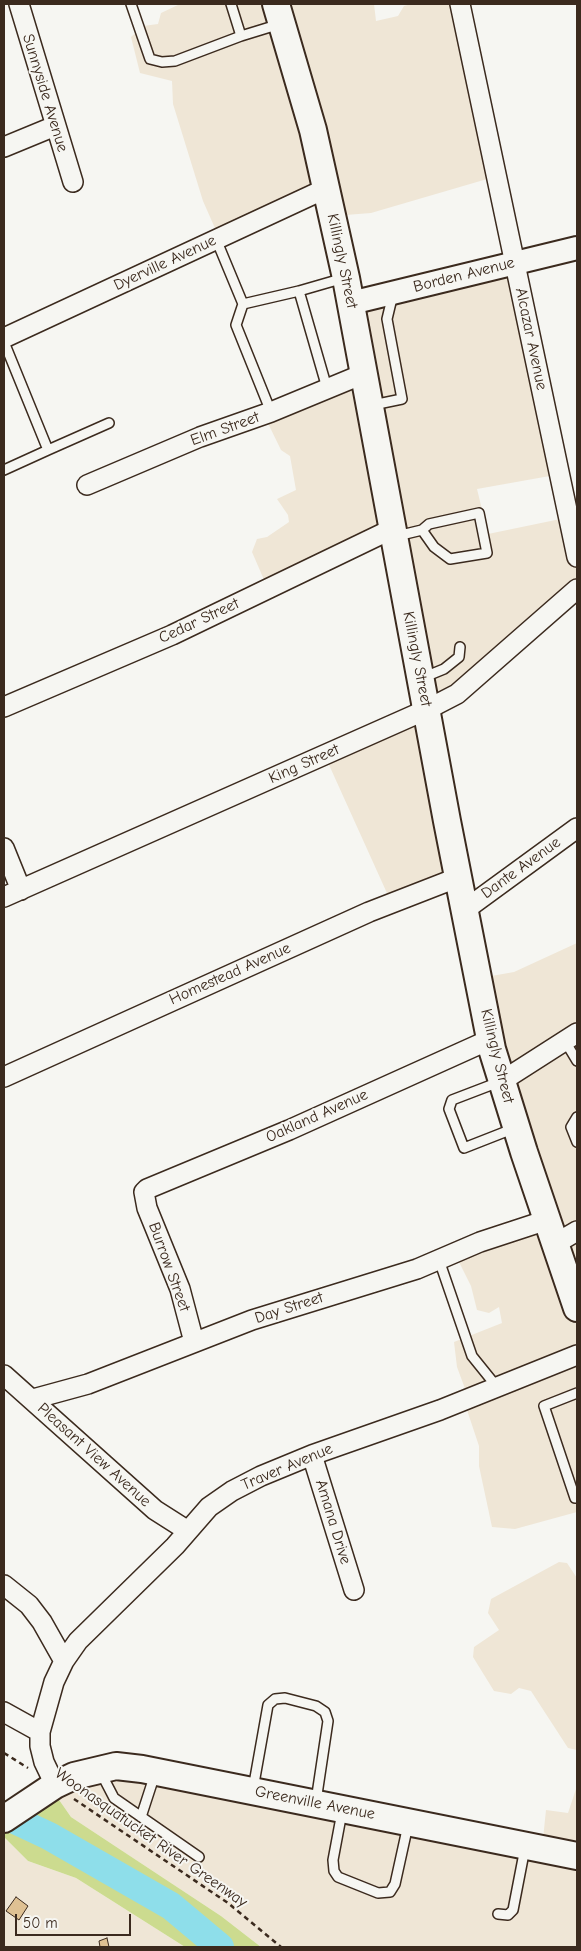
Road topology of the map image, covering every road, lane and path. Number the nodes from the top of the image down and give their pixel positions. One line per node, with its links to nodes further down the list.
1 (19, 4): 7 (street, Sunnyside Avenue)
2 (131, 4): 6 (lane)
3 (231, 4): 6 (lane)
4 (460, 4): 13 (street, Alcazar Avenue)
5 (279, 14): 6 (lane); 10 (main road, Killingly Street)
6 (241, 36)
7 (55, 126): 8 (street); 9 (street, Sunnyside Avenue)
8 (4, 147)
9 (73, 182)
10 (327, 188): 11 (street, Dyerville Avenue); 14 (main road, Killingly Street)
11 (216, 240): 18 (lane); 19 (street, Dyerville Avenue)
12 (577, 248): 13 (street, Borden Avenue)
13 (515, 263): 16 (street, Borden Avenue); 31 (street, Alcazar Avenue)
14 (346, 278): 15 (lane); 17 (main road, Killingly Street)
15 (299, 291): 18 (lane); 22 (lane)
16 (393, 293): 17 (street, Borden Avenue); 23 (lane)
17 (351, 303): 21 (main road, Killingly Street)
18 (243, 304): 24 (lane)
19 (4, 338)
20 (4, 342): 26 (lane)
21 (363, 374): 22 (street, Elm Street); 23 (main road, Killingly Street)
22 (327, 388): 24 (street, Elm Street)
23 (370, 406): 30 (main road, Killingly Street)
24 (271, 412): 28 (street, Elm Street)
25 (109, 423): 26 (lane)
26 (48, 450): 27 (lane)
27 (4, 470)
28 (87, 486)
29 (422, 530): 29 (lane); 30 (lane)
30 (393, 533): 34 (main road, Killingly Street); 35 (street, Cedar Street)
31 (577, 557)
32 (577, 589): 36 (street, King Street)
33 (460, 647): 34 (lane)
34 (421, 678): 36 (main road, Killingly Street)
35 (4, 707)
36 (428, 709): 39 (main road, Killingly Street); 40 (street, King Street)
37 (577, 828): 41 (street, Dante Avenue)
38 (4, 848): 40 (street)
39 (458, 877): 41 (main road, Killingly Street); 45 (street, Homestead Avenue)
40 (12, 893)
41 (466, 909): 43 (main road, Killingly Street)
42 (571, 1037): 44 (lane); 46 (street)
43 (491, 1039): 46 (main road, Killingly Street); 50 (street, Oakland Avenue)
44 (577, 1061)
45 (4, 1077)
46 (502, 1081): 48 (main road, Killingly Street); 48 (lane)
47 (577, 1118): 49 (lane)
48 (516, 1127): 51 (main road, Killingly Street)
49 (577, 1142)
50 (144, 1192): 56 (street, Burrow Street)
51 (547, 1220): 53 (main road, Killingly Street); 54 (street, Day Street)
52 (577, 1231): 53 (street)
53 (555, 1244): 55 (main road, Killingly Street)
54 (439, 1260): 56 (street, Day Street); 59 (lane)
55 (577, 1308)
56 (194, 1342): 61 (street, Day Street)
57 (577, 1355): 59 (street, Traver Avenue)
58 (4, 1375): 61 (street, Pleasant View Avenue)
59 (497, 1387): 62 (street, Traver Avenue)
60 (577, 1393): 63 (lane)
61 (32, 1399): 64 (street, Pleasant View Avenue)
62 (312, 1455): 64 (street, Traver Avenue); 66 (street, Amana Drive)
63 (577, 1498)
64 (188, 1530): 67 (street, Traver Avenue)
65 (4, 1585): 67 (street)
66 (354, 1590)
67 (64, 1661): 69 (street, Traver Avenue)
68 (4, 1712): 69 (street)
69 (40, 1732): 73 (street, Traver Avenue)
70 (4, 1753): 73 (path, Woonasquatucket River Greenway)
71 (98, 1769): 72 (main road, Greenville Avenue); 73 (main road, Greenville Avenue); 77 (lane)
72 (156, 1772): 74 (main road, Greenville Avenue); 77 (lane)
73 (48, 1790): 78 (main road, Greenville Avenue); 84 (path, Woonasquatucket River Greenway)
74 (253, 1791): 75 (main road, Greenville Avenue); 75 (lane)
75 (315, 1803): 76 (main road, Greenville Avenue)
76 (342, 1809): 79 (main road, Greenville Avenue); 79 (lane)
77 (141, 1817): 82 (lane)
78 (4, 1819)
79 (409, 1822): 80 (main road, Greenville Avenue)
80 (526, 1846): 81 (main road, Greenville Avenue); 83 (lane)
81 (577, 1856)
82 (199, 1857)
83 (498, 1914)
84 (281, 1947)

